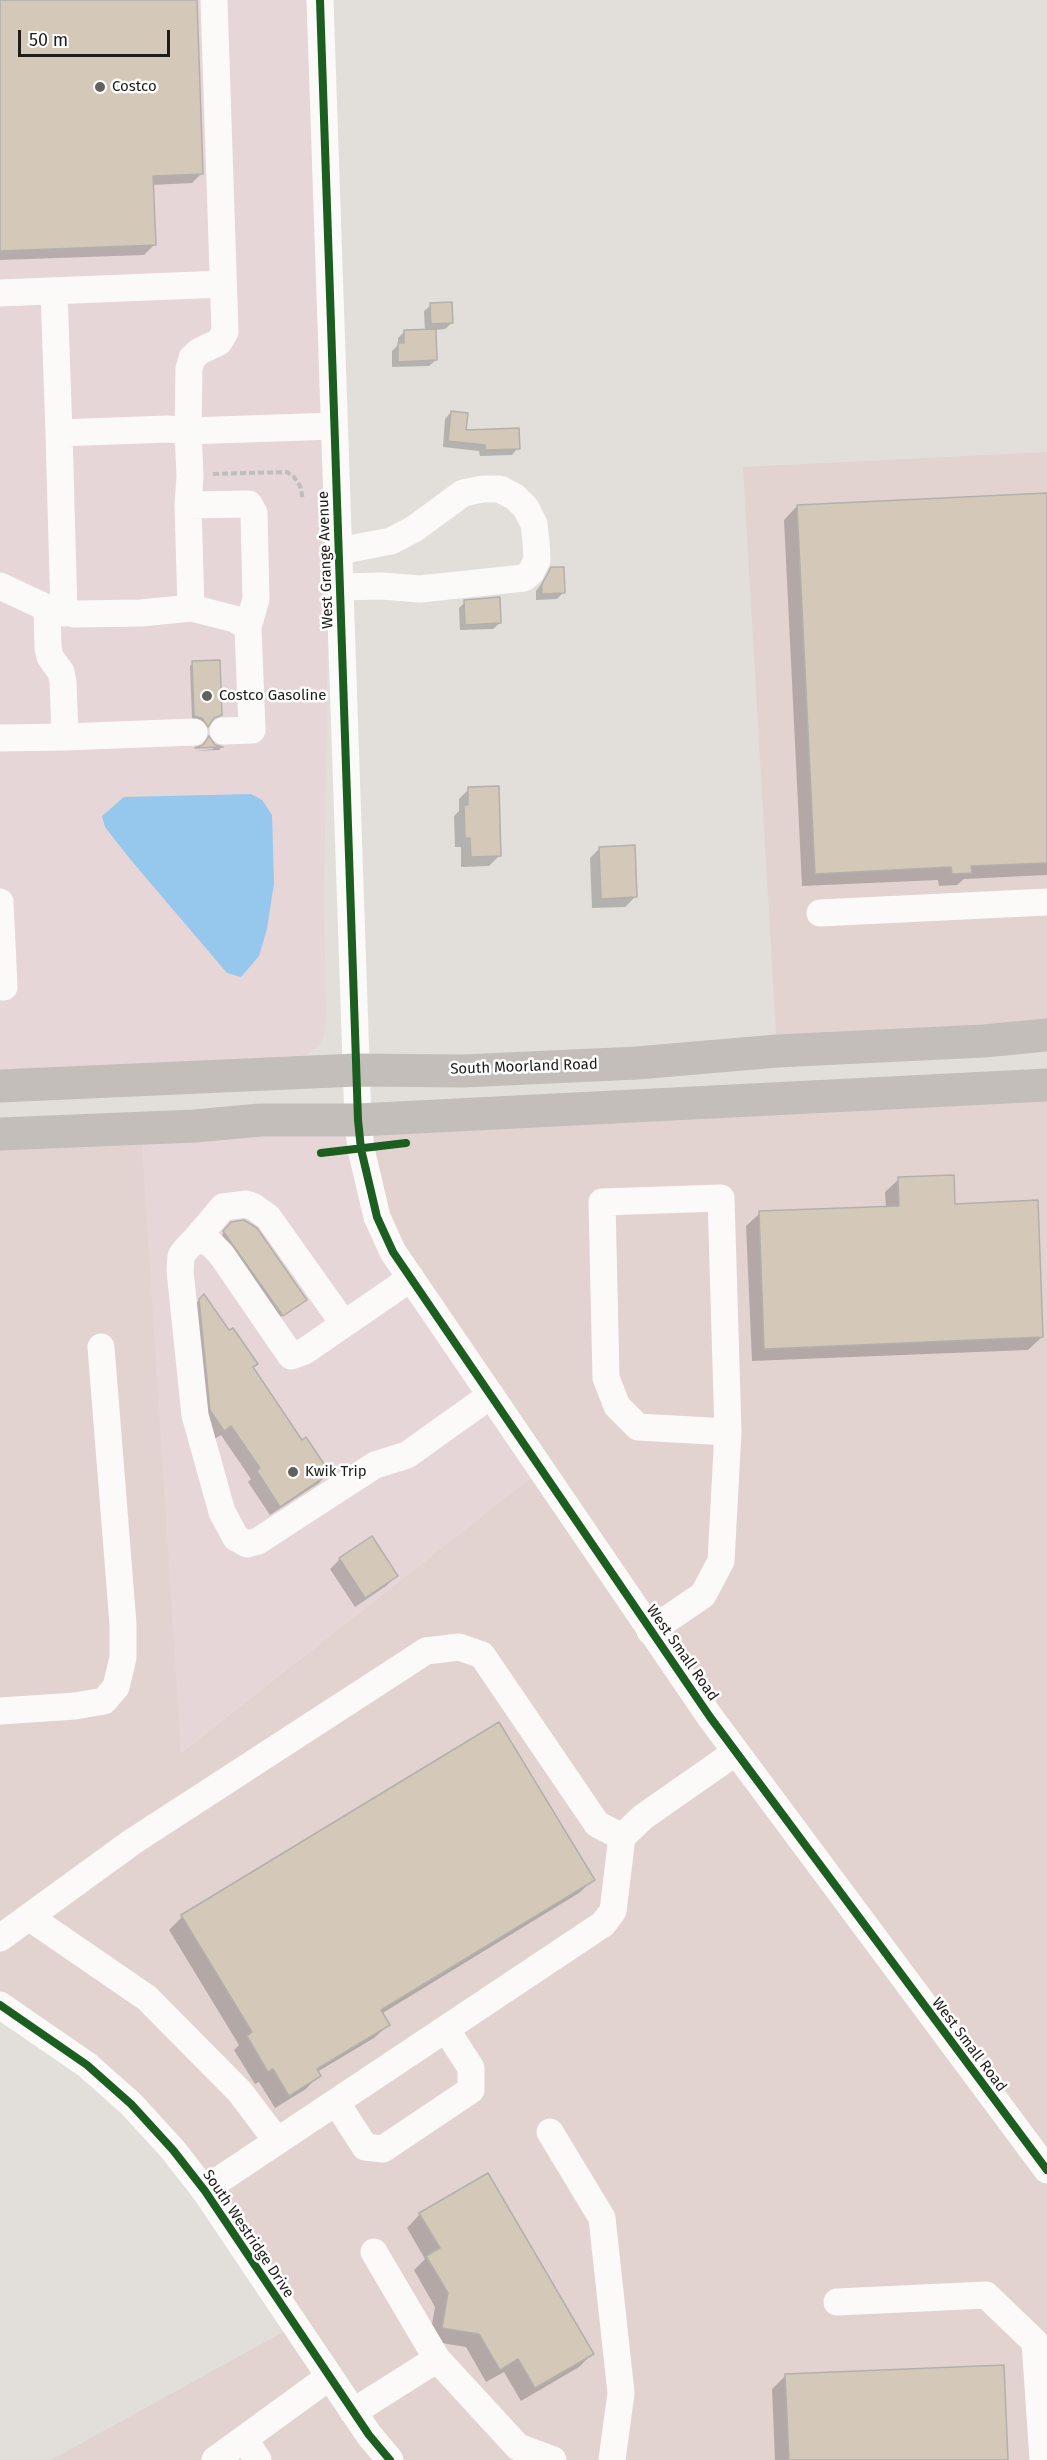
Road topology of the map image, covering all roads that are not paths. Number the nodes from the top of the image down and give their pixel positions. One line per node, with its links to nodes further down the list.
1 (214, 0): 3 (street)
2 (320, 0): 6 (street, West Grange Avenue)
3 (224, 284): 4 (street); 7 (street)
4 (54, 291): 5 (street); 8 (street)
5 (0, 293)
6 (334, 426): 7 (street); 10 (street, West Grange Avenue)
7 (188, 431): 8 (street); 9 (street)
8 (58, 433): 14 (street)
9 (188, 505): 13 (street); 15 (street)
10 (339, 551): 12 (street, West Grange Avenue); 12 (street)
11 (0, 586): 14 (street)
12 (340, 587): 25 (street, West Grange Avenue)
13 (191, 608): 14 (street); 15 (street)
14 (56, 610): 18 (street)
15 (248, 627): 16 (street)
16 (223, 731)
17 (194, 732): 18 (street)
18 (65, 737): 19 (street)
19 (0, 738)
20 (0, 902): 23 (street)
21 (1047, 902): 22 (street)
22 (820, 914)
23 (4, 987)
24 (1047, 1035): 25 (main road, South Moorland Road)
25 (356, 1070): 27 (main road, South Moorland Road); 28 (street, West Grange Avenue)
26 (1047, 1085): 28 (main road)
27 (0, 1086)
28 (358, 1119): 29 (main road); 31 (street, West Small Road)
29 (0, 1134)
30 (195, 1240): 32 (street); 32 (street); 34 (street)
31 (411, 1278): 32 (street); 34 (street, West Small Road)
32 (344, 1324)
33 (101, 1347): 37 (street)
34 (491, 1395): 36 (street, West Small Road)
35 (728, 1432): 35 (street); 36 (street)
36 (650, 1631): 38 (street, West Small Road)
37 (0, 1711)
38 (736, 1752): 39 (street); 47 (street, West Small Road)
39 (622, 1837): 40 (street); 43 (street)
40 (29, 1917): 41 (street); 46 (street)
41 (0, 1938)
42 (0, 2005): 48 (street, South Westridge Drive)
43 (446, 2029): 44 (street); 44 (street)
44 (336, 2102): 46 (street)
45 (550, 2132): 58 (street)
46 (277, 2141): 48 (street)
47 (1047, 2170)
48 (204, 2190): 52 (street, South Westridge Drive)
49 (374, 2252): 51 (street)
50 (837, 2302): 59 (street)
51 (438, 2359): 53 (street); 57 (street)
52 (329, 2376): 53 (street, South Westridge Drive); 54 (street)
53 (353, 2412): 56 (street, South Westridge Drive)
54 (251, 2450): 55 (street)
55 (215, 2460)
56 (390, 2460)
57 (554, 2460)
58 (612, 2460)
59 (1043, 2460)

